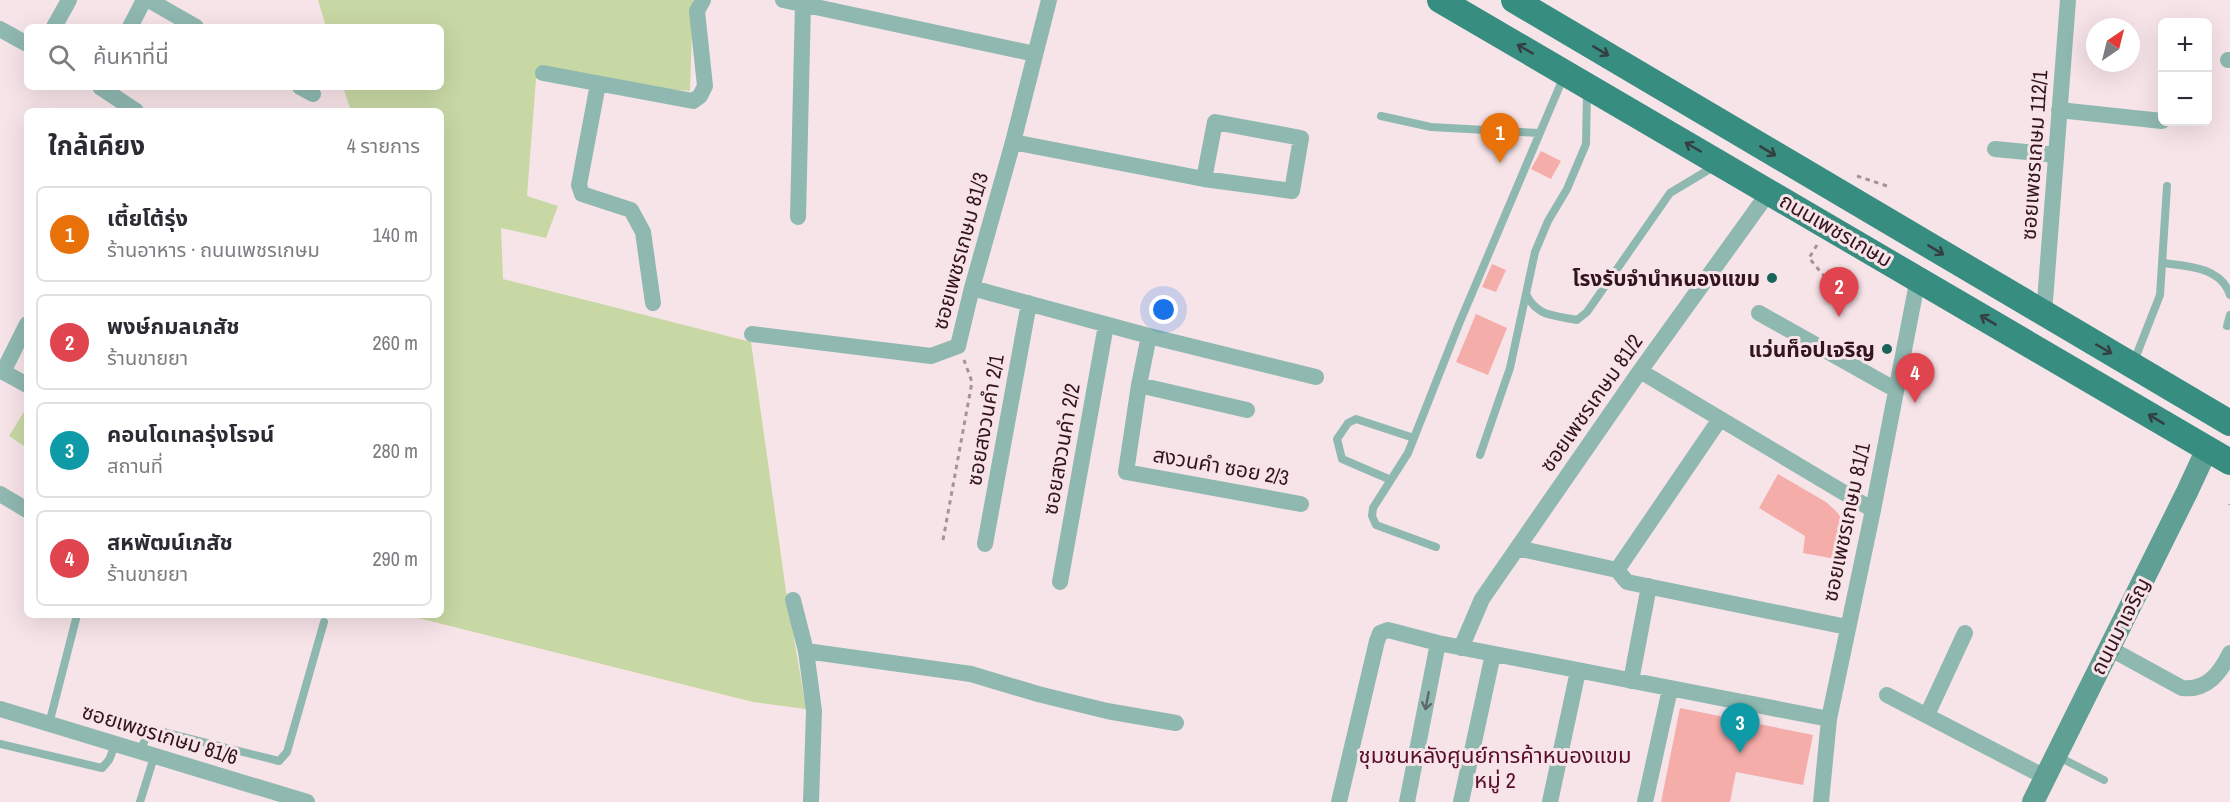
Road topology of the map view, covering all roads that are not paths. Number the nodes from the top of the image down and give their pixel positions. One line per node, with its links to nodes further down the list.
1 (69, 0): 11 (street)
2 (144, 0): 12 (street)
3 (149, 0): 13 (street)
4 (703, 0): 19 (street)
5 (783, 0): 10 (street)
6 (1049, 0): 16 (street, ซอยเพชรเกษม 81/3)
7 (1440, 0): 18 (main road, ถนนเพชรเกษม, one-way to 7)
8 (1514, 0): 42 (main road, ถนนเพชรเกษม, one-way to 42)
9 (2068, 0): 22 (street, ซอยเพชรเกษม 112/1)
10 (803, 3): 16 (street); 33 (street)
11 (56, 24)
12 (132, 24)
13 (191, 24)
14 (0, 29): 15 (street)
15 (24, 42)
16 (1035, 54): 26 (street, ซอยเพชรเกษม 81/3)
17 (543, 73): 19 (street)
18 (1576, 79): 25 (lane); 29 (main road, ถนนเพชรเกษม, one-way to 18); 37 (lane)
19 (598, 84): 39 (street)
20 (104, 90): 21 (street)
21 (132, 108)
22 (2060, 110): 24 (street); 28 (street, ซอยเพชรเกษม 112/1)
23 (1381, 116): 25 (lane)
24 (2158, 120)
25 (1539, 134): 59 (lane)
26 (1013, 142): 30 (street); 36 (street, ซอยเพชรเกษม 81/3)
27 (1995, 148): 28 (street)
28 (2056, 155): 42 (street, ซอยเพชรเกษม 112/1)
29 (1720, 163): 32 (main road, ถนนเพชรเกษม); 37 (lane)
30 (1204, 179): 30 (street)
31 (2167, 186): 34 (lane)
32 (1769, 192): 35 (main road, ถนนเพชรเกษม); 51 (street, ซอยเพชรเกษม 81/2)
33 (798, 217)
34 (2162, 263): 38 (lane); 49 (lane)
35 (1918, 278): 55 (street, ซอยเพชรเกษม 81/1); 60 (main road, ถนนเพชรเกษม, one-way to 35)
36 (972, 288): 40 (street); 47 (street, ซอยเพชรเกษม 81/3)
37 (1526, 294): 61 (lane)
38 (2230, 295)
39 (653, 303)
40 (1029, 303): 44 (street); 68 (street, ซอยสงวนคำ 2/1)
41 (1760, 312): 55 (street)
42 (2044, 314): 49 (main road, ถนนเพชรเกษม, one-way to 49)
43 (2230, 315): 45 (lane)
44 (1106, 324): 48 (street); 72 (street, ซอยสงวนคำ 2/2)
45 (2227, 326)
46 (24, 330): 50 (street)
47 (752, 334)
48 (1149, 336): 52 (street); 54 (street, สงวนคำ ซอย 2/3)
49 (2133, 365): 58 (main road, ถนนเพชรเกษม)
50 (2, 371): 53 (street)
51 (1640, 371): 57 (street); 70 (street, ซอยเพชรเกษม 81/2)
52 (1316, 377)
53 (24, 383)
54 (1139, 385): 56 (street); 65 (street, สงวนคำ ซอย 2/3)
55 (1896, 390): 67 (street, ซอยเพชรเกษม 81/1)
56 (1247, 410)
57 (1720, 419): 67 (street); 71 (street)
58 (2227, 422): 60 (main road)
59 (1414, 438): 63 (lane); 63 (lane)
60 (2207, 449): 62 (main road, ถนนเพชรเกษม); 81 (main road, ถนนมาเจริญ)
61 (1480, 455)
62 (2230, 462)
63 (1391, 480): 69 (lane)
64 (0, 494): 66 (street)
65 (1301, 504)
66 (24, 508)
67 (1873, 510): 77 (street, ซอยเพชรเกษม 81/1)
68 (985, 544)
69 (1436, 547)
70 (1517, 548): 71 (street); 80 (street, ซอยเพชรเกษม 81/2)
71 (1617, 570): 73 (street)
72 (1060, 582)
73 (1649, 586): 77 (street); 86 (street)
74 (793, 600): 82 (street)
75 (77, 618): 93 (lane)
76 (324, 622): 96 (lane)
77 (1847, 627): 91 (street, ซอยเพชรเกษม 81/1)
78 (1965, 633): 90 (street)
79 (1438, 643): 80 (street); 103 (street); 104 (street, one-way to 104)
80 (1461, 648): 84 (street)
81 (2109, 648): 83 (street); 97 (main road, ถนนมาเจริญ)
82 (806, 651): 92 (street); 102 (street)
83 (2230, 653)
84 (1493, 654): 85 (street); 105 (street)
85 (1578, 671): 86 (street); 106 (street)
86 (1631, 681): 87 (street)
87 (1670, 689): 91 (street); 107 (street)
88 (1887, 694): 90 (street)
89 (0, 709): 93 (street, ซอยเพชรเกษม 81/6)
90 (1928, 715): 98 (street)
91 (1828, 719): 108 (street, ซอยเพชรเกษม 81/1)
92 (1176, 723)
93 (49, 724): 95 (street, ซอยเพชรเกษม 81/6)
94 (0, 744): 95 (lane)
95 (115, 745): 96 (street, ซอยเพชรเกษม 81/6)
96 (147, 755): 100 (lane); 101 (street, ซอยเพชรเกษม 81/6)
97 (2056, 755): 98 (main road, ถนนมาเจริญ); 99 (lane)
98 (2046, 777): 109 (main road, ถนนมาเจริญ)
99 (2104, 780)
100 (140, 802)
101 (307, 802)
102 (811, 802)
103 (1339, 802)
104 (1407, 802)
105 (1461, 802)
106 (1550, 802)
107 (1645, 802)
108 (1821, 802)
109 (2033, 802)

